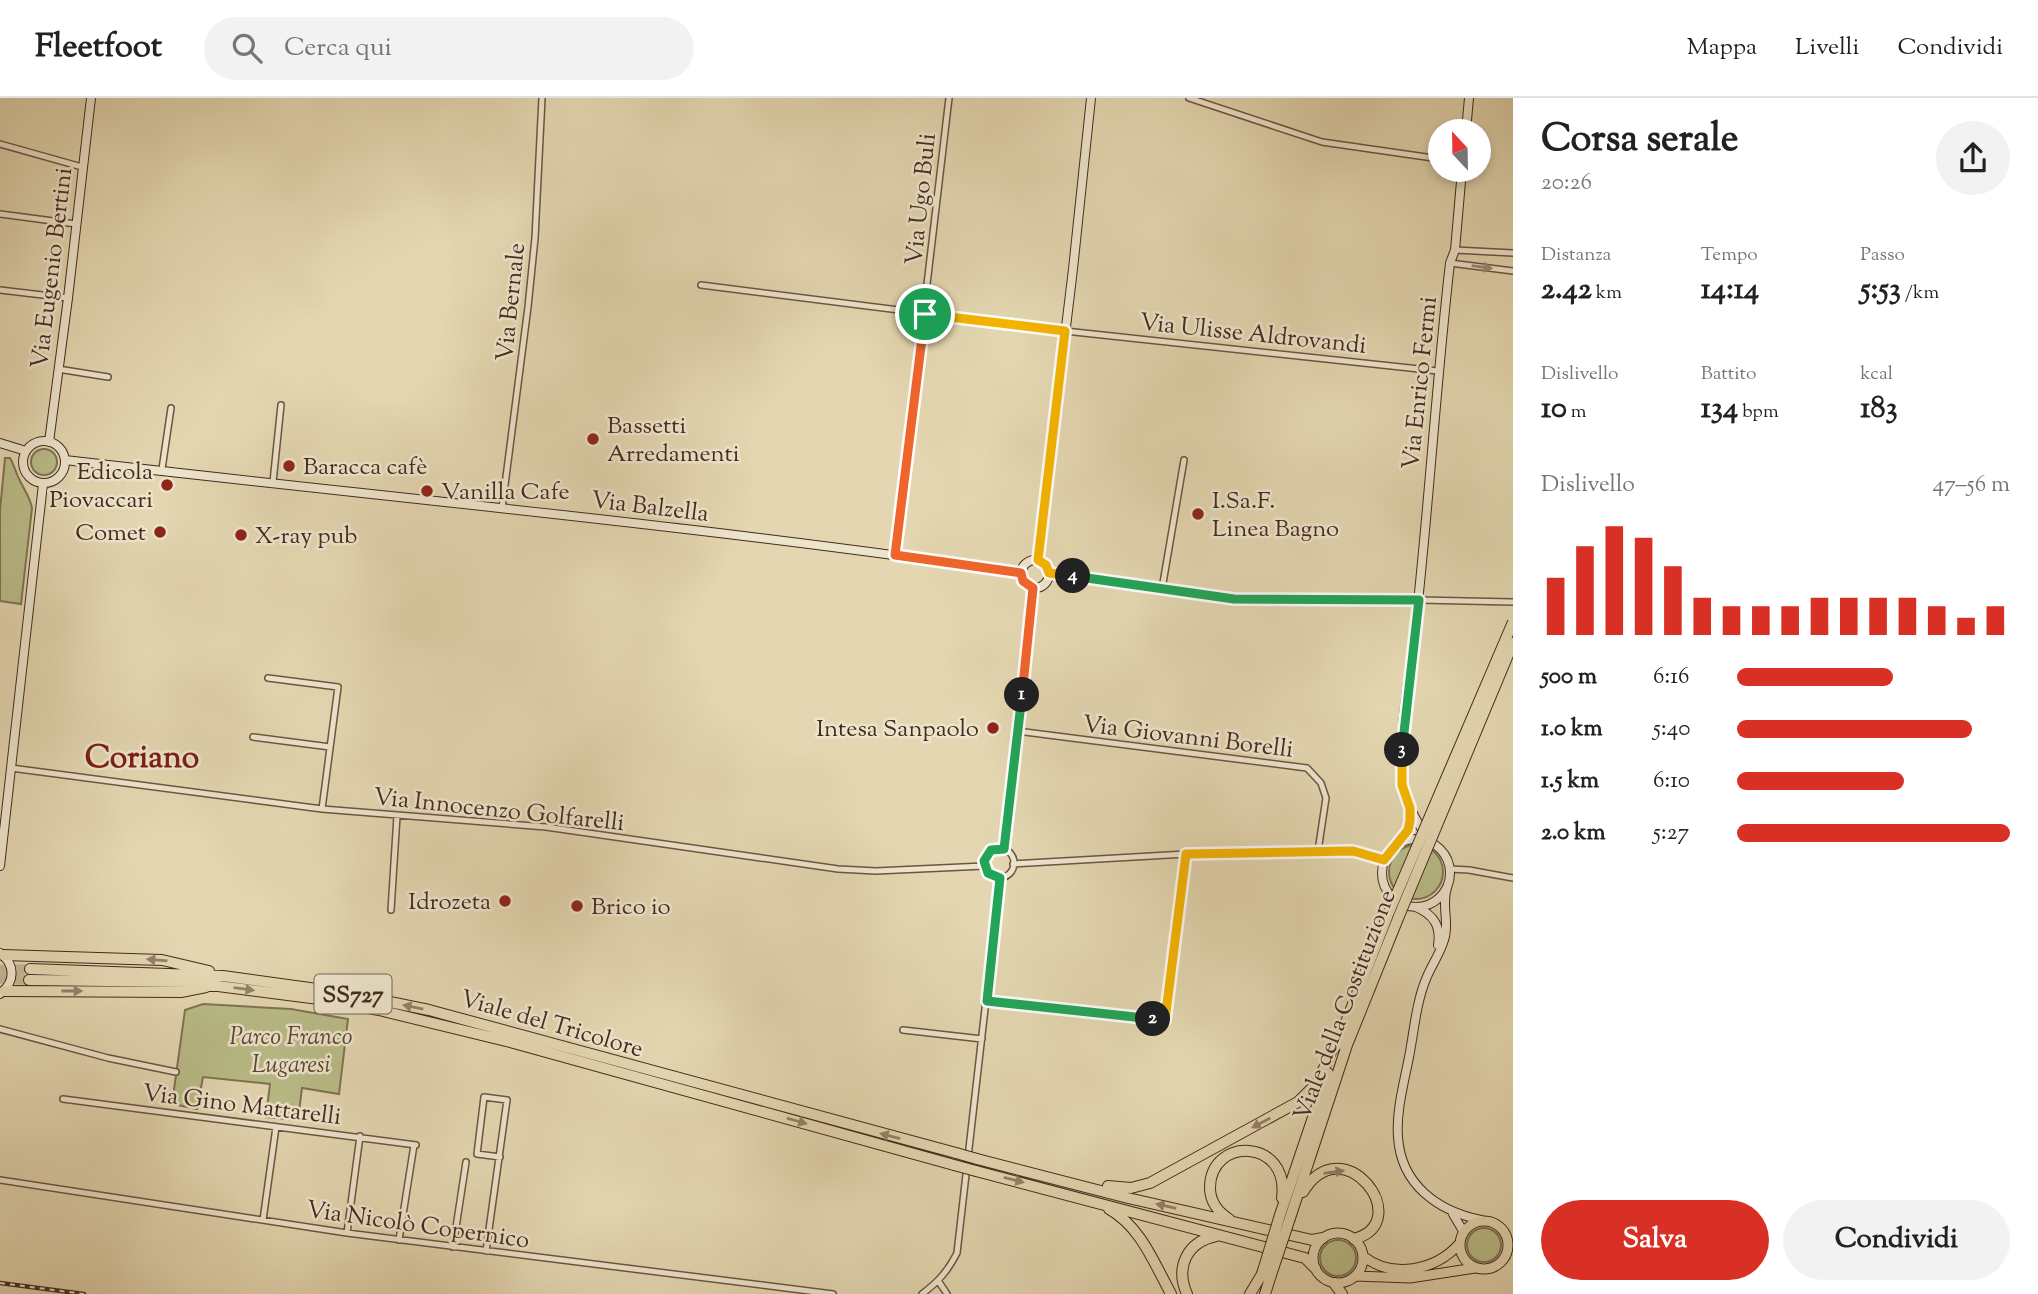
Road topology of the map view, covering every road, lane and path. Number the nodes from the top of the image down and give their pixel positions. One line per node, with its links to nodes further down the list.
1 (91, 98): 10 (street, Via Eugenio Bertini)
2 (542, 98): 36 (street, Via Bernale)
3 (949, 98): 21 (street, Via Ugo Buli)
4 (1091, 98): 22 (street)
5 (1189, 98): 9 (street)
6 (1469, 98): 7 (street)
7 (1467, 119)
8 (0, 144): 10 (street)
9 (1428, 157)
10 (82, 167): 13 (street, Via Eugenio Bertini)
11 (1461, 182): 14 (street, Via Enrico Fermi)
12 (0, 214): 13 (street)
13 (76, 224): 20 (street, Via Eugenio Bertini)
14 (1455, 250): 15 (street); 16 (street, Via Enrico Fermi)
15 (1513, 253)
16 (1450, 263): 17 (street, one-way to 17); 24 (street, Via Enrico Fermi)
17 (1513, 271)
18 (701, 285): 21 (street, Via Ulisse Aldrovandi)
19 (0, 290): 20 (street)
20 (68, 298): 23 (street, Via Eugenio Bertini)
21 (925, 314): 22 (street, Via Ulisse Aldrovandi); 37 (street, Via Ugo Buli)
22 (1065, 331): 24 (street, Via Ulisse Aldrovandi); 38 (street)
23 (58, 369): 25 (street); 28 (street, Via Eugenio Bertini)
24 (1438, 370): 43 (street, Via Enrico Fermi)
25 (108, 377)
26 (281, 405): 34 (street)
27 (171, 408): 33 (street)
28 (49, 442): 30 (street); 31 (street)
29 (0, 443): 30 (street)
30 (26, 451): 35 (street)
31 (65, 460): 33 (street, Via Balzella); 35 (street)
32 (1184, 460): 42 (street)
33 (162, 469): 34 (street, Via Balzella)
34 (273, 482): 36 (street, Via Balzella)
35 (43, 484): 51 (street)
36 (502, 508): 37 (street, Via Balzella)
37 (895, 555): 39 (street, Via Balzella)
38 (1038, 560): 39 (street); 40 (street)
39 (1021, 573): 41 (street)
40 (1049, 573): 41 (street); 42 (street)
41 (1033, 588): 48 (street)
42 (1162, 589): 43 (street)
43 (1419, 600): 44 (street); 52 (street, Via Enrico Fermi)
44 (1513, 602)
45 (1513, 622): 71 (highway, Viale della Costituzione, bridge)
46 (1513, 643): 71 (highway, Viale della Costituzione, bridge)
47 (268, 678): 50 (street)
48 (1017, 732): 58 (street); 59 (street, Via Giovanni Borelli)
49 (253, 737): 50 (street)
50 (330, 747): 54 (street)
51 (11, 768): 53 (street); 54 (street, Via Innocenzo Golfarelli)
52 (1410, 808): 56 (street); 57 (street)
53 (3, 809): 63 (street)
54 (322, 809): 55 (street, Via Innocenzo Golfarelli)
55 (397, 816): 64 (street, Via Innocenzo Golfarelli); 70 (street)
56 (1429, 841): 57 (street); 65 (street)
57 (1398, 844): 61 (street)
58 (1004, 849): 62 (street); 64 (street)
59 (1318, 850): 60 (street); 61 (street)
60 (1186, 854): 62 (street); 77 (street)
61 (1384, 860): 69 (street)
62 (1013, 864): 66 (street)
63 (0, 866)
64 (984, 866): 66 (street)
65 (1450, 869): 67 (street); 68 (street)
66 (1000, 878): 77 (street)
67 (1513, 878)
68 (1447, 888): 69 (street); 73 (street)
69 (1416, 907): 73 (street)
70 (391, 910)
71 (1394, 914): 81 (highway); 94 (highway, Viale della Costituzione)
72 (1, 953): 74 (highway, one-way to 72); 76 (street)
73 (1436, 956): 93 (street)
74 (223, 976): 75 (highway, Viale del Tricolore / SS727); 83 (highway, Viale del Tricolore / SS727, one-way to 74)
75 (217, 985): 76 (highway, one-way to 75); 83 (highway, Viale del Tricolore / SS727, one-way to 83)
76 (2, 992)
77 (987, 1001): 80 (street)
78 (0, 1029): 82 (street)
79 (902, 1030): 80 (street)
80 (982, 1038): 115 (street)
81 (1339, 1041): 90 (highway, one-way to 90); 94 (highway, Viale della Costituzione)
82 (176, 1072)
83 (666, 1081): 84 (highway, Viale del Tricolore / SS727)
84 (685, 1085): 90 (highway, Viale del Tricolore / SS727, one-way to 84, bridge); 92 (highway, Viale del Tricolore / SS727, one-way to 92, bridge)
85 (63, 1099): 86 (street, Via Gino Mattarelli)
86 (276, 1126): 87 (street, Via Gino Mattarelli); 95 (street)
87 (360, 1136): 101 (street); 105 (street, Via Gino Mattarelli)
88 (500, 1157): 88 (street); 108 (street)
89 (466, 1162): 107 (street)
90 (1054, 1177): 97 (highway, one-way to 90)
91 (0, 1180): 95 (street, Via Nicolò Copernico)
92 (1052, 1189): 102 (highway); 120 (highway)
93 (1451, 1212): 96 (street); 100 (street)
94 (1285, 1217): 97 (highway); 104 (highway, one-way to 104); 113 (highway, bridge)
95 (263, 1220): 101 (street, Via Nicolò Copernico)
96 (1481, 1220): 99 (main road); 100 (main road)
97 (1233, 1221): 103 (highway)
98 (1513, 1227): 99 (main road)
99 (1502, 1228): 109 (main road)
100 (1463, 1231): 106 (main road)
101 (347, 1233): 105 (street, Via Nicolò Copernico)
102 (1227, 1237): 111 (highway); 121 (highway)
103 (1323, 1238): 104 (main road); 111 (main road)
104 (1354, 1239): 110 (main road)
105 (399, 1240): 107 (street, Via Nicolò Copernico)
106 (1460, 1244): 110 (main road); 112 (main road)
107 (453, 1247): 108 (street, Via Nicolò Copernico)
108 (486, 1251): 117 (street, Via Nicolò Copernico)
109 (1510, 1252): 112 (main road)
110 (1363, 1256): 114 (main road)
111 (1315, 1268): 116 (main road)
112 (1477, 1268): 114 (main road)
113 (1266, 1274): 122 (highway); 123 (highway)
114 (1355, 1276): 116 (main road)
115 (939, 1282): 118 (street); 119 (street)
116 (1334, 1283): 124 (highway)
117 (833, 1294)
118 (922, 1294)
119 (947, 1294)
120 (1171, 1294)
121 (1187, 1294)
122 (1252, 1294)
123 (1267, 1294)
124 (1342, 1294)

